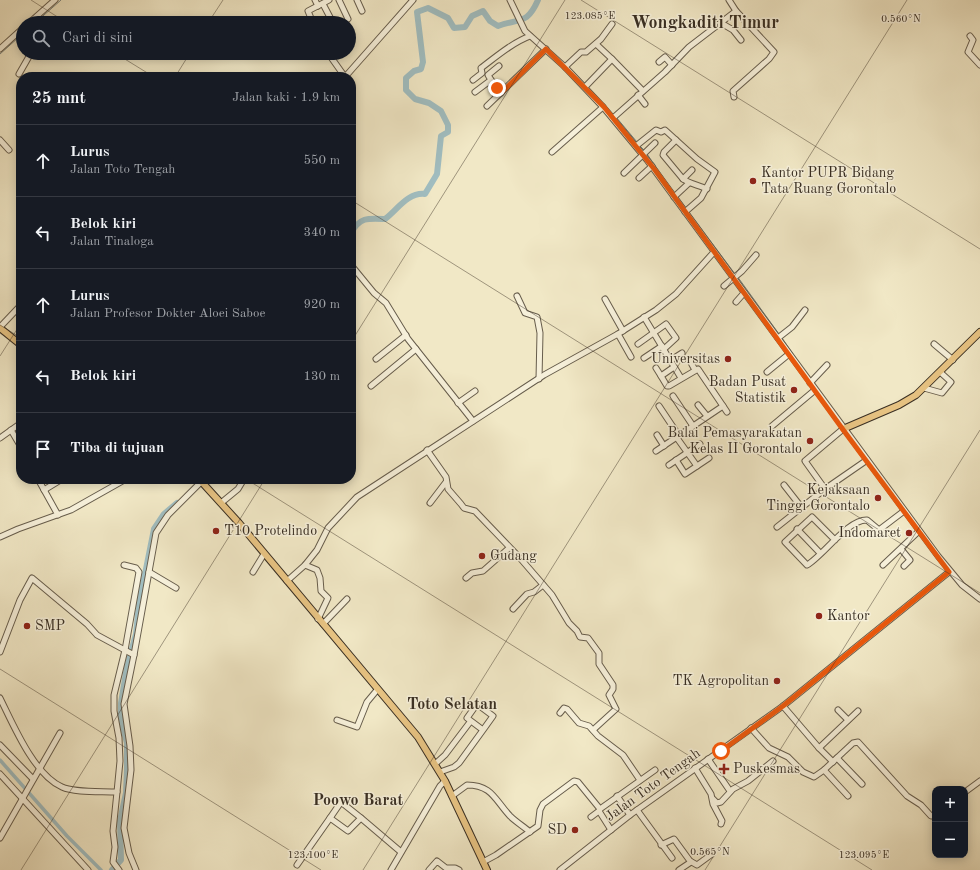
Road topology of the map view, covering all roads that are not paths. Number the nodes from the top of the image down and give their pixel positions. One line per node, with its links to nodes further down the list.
1 (55, 0): 12 (street)
2 (314, 0): 9 (street)
3 (330, 0): 9 (street)
4 (339, 0): 15 (street)
5 (357, 0): 10 (street)
6 (413, 0): 35 (street)
7 (510, 0): 19 (street)
8 (728, 0): 11 (street)
9 (320, 5): 13 (street); 14 (street)
10 (362, 11)
11 (736, 11): 16 (street); 43 (street)
12 (37, 16)
13 (310, 16)
14 (328, 16)
15 (347, 16)
16 (721, 23): 21 (street); 29 (street)
17 (612, 24): 22 (street)
18 (16, 35): 23 (street)
19 (530, 36): 24 (street); 36 (street)
20 (970, 36): 30 (street)
21 (741, 40)
22 (596, 44): 25 (street); 32 (street)
23 (0, 49)
24 (546, 49): 32 (street); 41 (street)
25 (612, 59): 38 (street); 39 (street)
26 (27, 60): 33 (street)
27 (333, 60): 34 (street)
28 (659, 62): 29 (street)
29 (672, 65): 39 (street)
30 (980, 65)
31 (500, 66): 37 (street)
32 (567, 66): 38 (street)
33 (20, 72)
34 (341, 72)
35 (349, 72)
36 (473, 80)
37 (491, 80): 40 (street); 41 (street)
38 (586, 86): 46 (street)
39 (643, 91): 42 (street)
40 (475, 92)
41 (501, 93): 45 (street)
42 (638, 95): 44 (street); 47 (street)
43 (734, 97)
44 (645, 104)
45 (487, 106)
46 (604, 107): 47 (street); 53 (street)
47 (615, 116): 51 (street)
48 (0, 140): 52 (street)
49 (676, 140): 51 (street); 59 (street); 61 (street)
50 (656, 143): 54 (street)
51 (638, 144): 54 (street)
52 (9, 150)
53 (552, 152)
54 (645, 153): 55 (street); 57 (street)
55 (652, 166): 58 (street); 62 (street)
56 (692, 170): 59 (street)
57 (624, 173)
58 (639, 178)
59 (684, 179): 60 (street)
60 (689, 183): 61 (street); 62 (street)
61 (707, 189): 63 (street)
62 (676, 195): 63 (street)
63 (687, 211): 64 (street)
64 (714, 252): 67 (street); 75 (street)
65 (756, 255): 67 (street)
66 (356, 271): 81 (street)
67 (735, 276): 68 (street); 69 (street)
68 (724, 286)
69 (744, 293): 72 (street); 82 (street)
70 (517, 296): 104 (street)
71 (605, 300): 77 (street)
72 (736, 302)
73 (16, 310): 76 (street)
74 (805, 310): 82 (street)
75 (644, 318): 77 (street); 78 (street)
76 (0, 327): 83 (main road)
77 (623, 331): 80 (street)
78 (653, 332): 84 (street); 86 (street); 86 (street)
79 (980, 332): 95 (main road)
80 (618, 334): 90 (street); 104 (street)
81 (406, 335): 87 (street); 92 (street)
82 (780, 337): 89 (street)
83 (16, 341)
84 (638, 344)
85 (934, 344): 95 (street)
86 (663, 347): 91 (street); 94 (street)
87 (416, 349): 106 (street); 111 (street)
88 (682, 353): 94 (street)
89 (789, 354): 100 (street); 105 (street)
90 (630, 357)
91 (644, 358)
92 (376, 359)
93 (689, 359): 99 (street)
94 (671, 360): 97 (street)
95 (953, 360): 101 (main road)
96 (828, 365): 105 (street)
97 (674, 367): 102 (street); 103 (street)
98 (656, 368): 102 (street)
99 (695, 370): 103 (street); 114 (street)
100 (767, 372)
101 (940, 372): 107 (main road); 107 (street)
102 (661, 376): 103 (street)
103 (681, 378)
104 (539, 379): 117 (street)
105 (812, 382): 108 (street)
106 (371, 386)
107 (924, 388): 121 (main road)
108 (815, 390): 120 (street); 121 (street)
109 (475, 391): 111 (street)
110 (673, 396): 119 (street)
111 (458, 403): 117 (street)
112 (698, 405): 116 (street)
113 (659, 406): 124 (street)
114 (723, 406): 115 (street); 116 (street)
115 (727, 412)
116 (707, 416): 119 (street)
117 (473, 421): 129 (street)
118 (16, 426): 122 (street)
119 (693, 426): 124 (street)
120 (772, 426)
121 (843, 429): 134 (street); 145 (street)
122 (11, 430): 125 (street); 126 (street)
123 (657, 435): 128 (street)
124 (678, 437): 128 (street); 131 (street)
125 (0, 438)
126 (16, 438)
127 (700, 444): 131 (street)
128 (664, 446): 130 (street)
129 (427, 450): 137 (street); 162 (street)
130 (656, 451)
131 (687, 453): 133 (street); 136 (street)
132 (709, 458): 136 (street)
133 (676, 460): 135 (street); 136 (street)
134 (867, 460): 145 (street); 150 (street)
135 (669, 465)
136 (697, 466)
137 (447, 481): 148 (street); 157 (street)
138 (41, 484): 146 (street)
139 (54, 484): 146 (street)
140 (117, 484): 151 (street)
141 (197, 484): 165 (street)
142 (204, 484): 147 (main road)
143 (241, 484): 147 (street)
144 (784, 485): 149 (street)
145 (825, 489): 149 (street)
146 (44, 490): 151 (street)
147 (221, 503): 160 (main road)
148 (430, 503)
149 (802, 508): 152 (street)
150 (904, 511): 154 (street); 156 (street)
151 (58, 515): 155 (street)
152 (778, 527)
153 (797, 529): 156 (street); 159 (street); 159 (street)
154 (919, 531): 158 (street); 167 (street)
155 (0, 537)
156 (835, 540): 159 (street)
157 (509, 548): 168 (street); 170 (street)
158 (901, 549): 163 (street); 164 (street)
159 (820, 553)
160 (264, 554): 166 (street); 169 (main road)
161 (124, 565): 178 (street)
162 (305, 565): 169 (street); 175 (street)
163 (883, 565)
164 (904, 566)
165 (149, 572): 171 (street); 178 (street)
166 (253, 572)
167 (949, 572): 172 (street); 181 (street, Jalan Toto Tengah)
168 (466, 578)
169 (286, 581): 175 (main road)
170 (543, 585): 174 (street); 190 (street)
171 (176, 588)
172 (980, 599)
173 (347, 600): 176 (street)
174 (513, 609)
175 (318, 619): 176 (main road)
176 (323, 624): 179 (main road)
177 (0, 652): 178 (street)
178 (129, 652): 211 (street); 237 (street)
179 (377, 690): 185 (street); 197 (main road)
180 (0, 698): 199 (street)
181 (783, 706): 188 (street, Jalan Toto Tengah); 193 (street)
182 (838, 710): 186 (street)
183 (858, 711): 186 (street)
184 (560, 713): 190 (street)
185 (337, 720)
186 (848, 720): 193 (street)
187 (470, 722): 189 (street); 189 (street); 197 (street)
188 (751, 728): 194 (street, Jalan Toto Tengah); 201 (street)
189 (483, 730): 202 (street)
190 (593, 730): 206 (street)
191 (60, 733): 199 (street)
192 (0, 745): 204 (street)
193 (819, 748): 195 (street)
194 (708, 759): 198 (street, Jalan Toto Tengah); 210 (street)
195 (835, 760): 201 (street); 208 (street); 220 (street)
196 (772, 761): 210 (street)
197 (435, 764): 202 (main road)
198 (695, 768): 216 (street); 218 (street, Jalan Toto Tengah)
199 (40, 769): 204 (street); 211 (street)
200 (656, 770): 206 (street)
201 (824, 770): 214 (street)
202 (440, 772): 205 (main road)
203 (0, 774): 215 (street)
204 (33, 780): 215 (street)
205 (445, 780): 212 (main road); 229 (street)
206 (640, 780): 213 (street)
207 (980, 781): 209 (street)
208 (862, 784)
209 (968, 790)
210 (730, 791): 216 (street)
211 (117, 792): 236 (street)
212 (452, 796): 226 (street); 232 (main road)
213 (617, 796): 217 (street); 219 (street)
214 (848, 796)
215 (22, 798): 227 (street); 235 (street)
216 (713, 799): 224 (street)
217 (599, 810): 221 (street); 225 (street); 226 (street)
218 (637, 810): 219 (street, Jalan Toto Tengah); 228 (street)
219 (630, 815): 225 (street, Jalan Toto Tengah)
220 (932, 816)
221 (591, 817)
222 (330, 818): 223 (street); 223 (street); 234 (street)
223 (361, 818): 229 (street)
224 (721, 824)
225 (611, 830): 242 (street, Jalan Toto Tengah)
226 (530, 832): 232 (street)
227 (0, 838)
228 (661, 845): 231 (street); 233 (street)
229 (401, 852): 238 (street)
230 (712, 854): 233 (street)
231 (672, 858)
232 (483, 862): 241 (main road)
233 (691, 862): 243 (street)
234 (297, 865)
235 (88, 870)
236 (119, 870)
237 (136, 870)
238 (391, 870)
239 (429, 870): 240 (street)
240 (459, 870)
241 (487, 870)
242 (560, 870)
243 (679, 870)

